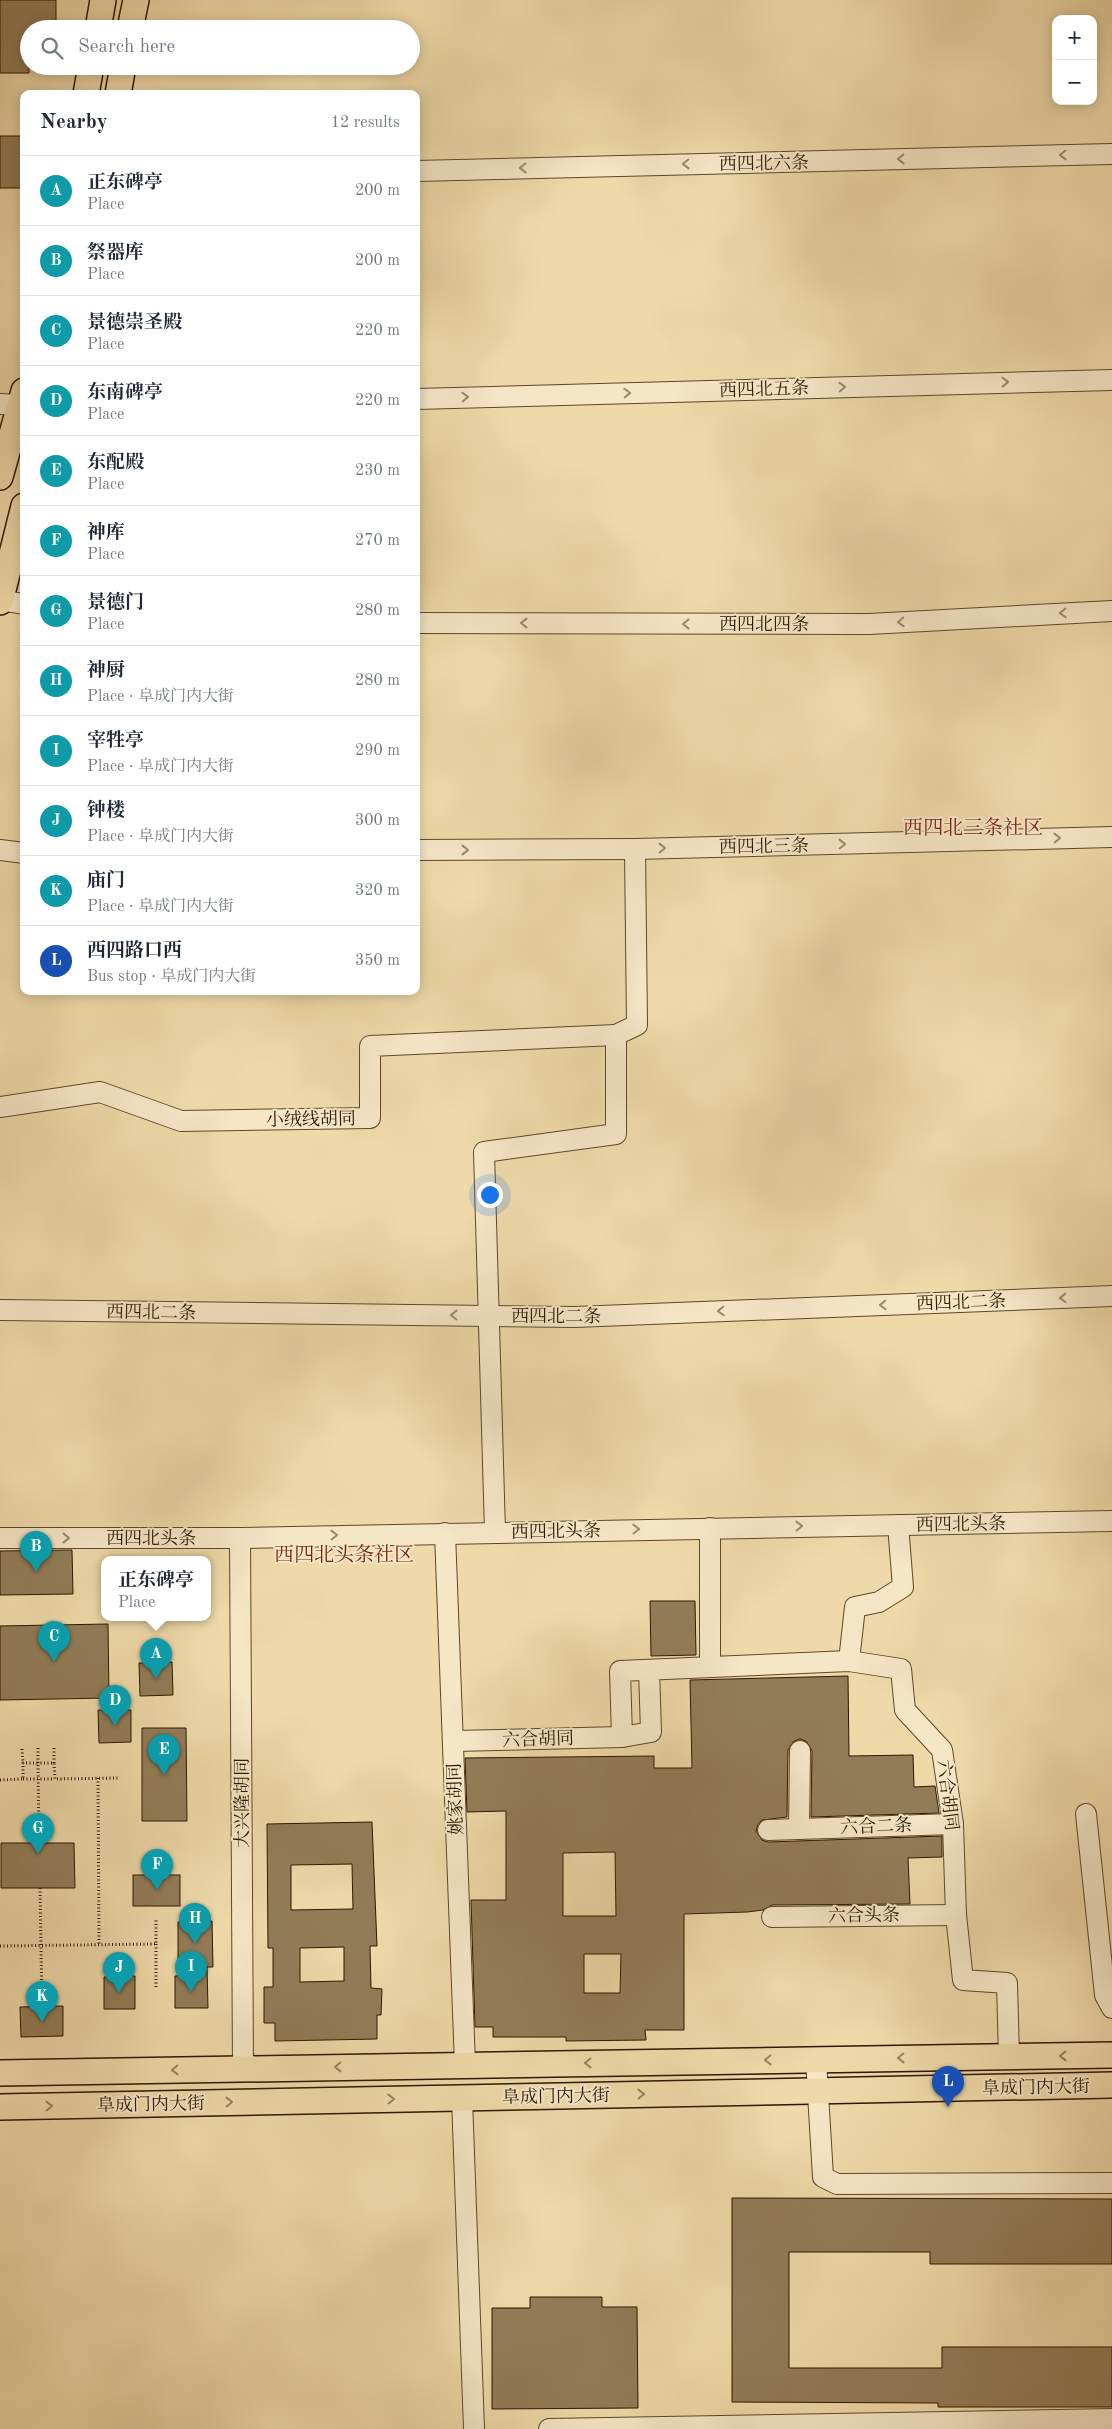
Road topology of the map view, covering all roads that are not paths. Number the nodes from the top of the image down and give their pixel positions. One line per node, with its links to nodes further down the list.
1 (103, 0): 3 (main road)
2 (136, 0): 4 (main road)
3 (100, 20)
4 (132, 20)
5 (89, 75): 7 (main road)
6 (121, 75): 8 (main road)
7 (87, 90)
8 (119, 90)
9 (1112, 154): 10 (lane, 西四北六条, one-way to 10)
10 (420, 171)
11 (1112, 380): 12 (lane, 西四北五条, one-way to 11)
12 (420, 398)
13 (15, 400): 14 (main road)
14 (0, 477)
15 (20, 522): 16 (main road)
16 (0, 601): 17 (lane)
17 (20, 604)
18 (1112, 611): 19 (lane, 西四北四条, one-way to 19)
19 (420, 623)
20 (1112, 837): 21 (lane, 西四北三条, one-way to 20)
21 (635, 849): 23 (lane, 西四北三条, one-way to 21); 25 (lane)
22 (0, 850): 24 (lane)
23 (420, 850)
24 (20, 852)
25 (616, 1035): 26 (lane, 小绒线胡同); 29 (lane)
26 (0, 1107)
27 (1112, 1296): 29 (lane, 西四北二条, one-way to 29)
28 (0, 1310): 29 (lane, 西四北二条, one-way to 28)
29 (487, 1316): 33 (lane)
30 (1112, 1521): 31 (lane, 西四北头条)
31 (898, 1525): 32 (lane, 西四北头条, one-way to 31); 37 (lane)
32 (710, 1528): 33 (lane, 西四北头条, one-way to 32); 38 (lane)
33 (495, 1532): 34 (lane, 西四北头条)
34 (445, 1533): 36 (lane, 西四北头条, one-way to 34); 41 (lane, 姚家胡同)
35 (0, 1538): 36 (lane, 西四北头条, one-way to 36)
36 (240, 1538): 54 (lane, 大兴隆胡同)
37 (849, 1661): 38 (lane, 六合胡同); 44 (lane, 六合胡同)
38 (710, 1667): 39 (lane, 六合胡同)
39 (649, 1670): 40 (lane, 六合胡同); 40 (lane, 六合胡同)
40 (622, 1737): 41 (lane, 六合胡同)
41 (453, 1741): 53 (lane, 姚家胡同)
42 (800, 1751): 45 (lane)
43 (1086, 1814): 49 (lane)
44 (953, 1824): 45 (lane, 六合二条); 47 (lane, 六合胡同)
45 (799, 1829): 46 (lane, 六合二条)
46 (768, 1830)
47 (956, 1915): 48 (lane, 六合头条); 51 (lane, 六合胡同)
48 (772, 1917)
49 (1112, 2008)
50 (1112, 2055): 51 (main road, 阜成门内大街, one-way to 51)
51 (1009, 2057): 52 (main road, 阜成门内大街, one-way to 52)
52 (816, 2060): 53 (main road, 阜成门内大街, one-way to 53); 57 (lane)
53 (465, 2065): 54 (main road, 阜成门内大街, one-way to 54)
54 (243, 2069): 55 (main road, 阜成门内大街, one-way to 55)
55 (0, 2073)
56 (1112, 2085): 57 (main road, 阜成门内大街)
57 (818, 2091): 58 (main road, 阜成门内大街, one-way to 57); 60 (lane)
58 (462, 2098): 59 (main road, 阜成门内大街, one-way to 58); 62 (lane)
59 (0, 2106)
60 (1112, 2183)
61 (1112, 2420): 64 (lane)
62 (474, 2429)
63 (549, 2429): 64 (lane)
64 (557, 2429)

